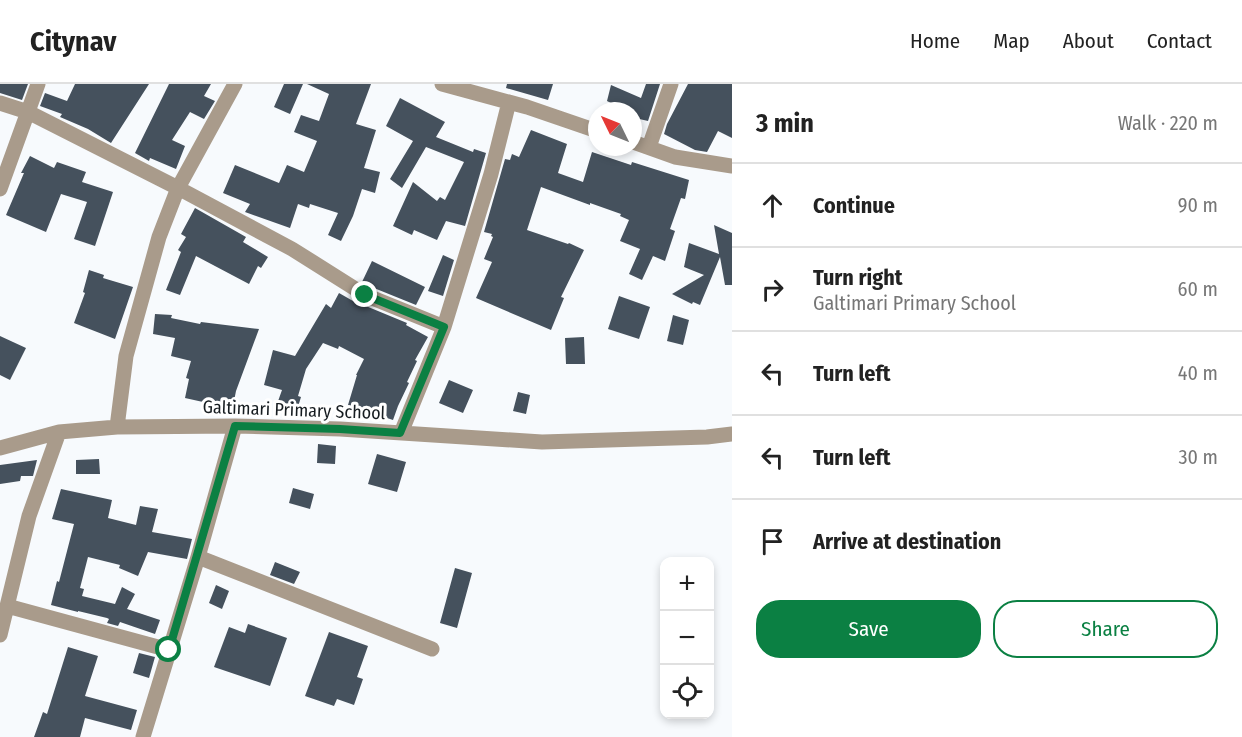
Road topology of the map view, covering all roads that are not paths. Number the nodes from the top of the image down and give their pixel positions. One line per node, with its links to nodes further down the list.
1 (38, 84): 7 (street)
2 (235, 84): 12 (street)
3 (442, 84): 5 (street)
4 (670, 84): 10 (street)
5 (508, 102): 8 (street); 14 (street)
6 (0, 103): 7 (street)
7 (28, 112): 12 (street); 13 (street)
8 (588, 127)
9 (642, 145): 10 (street)
10 (649, 147): 11 (street)
11 (732, 166)
12 (178, 188): 14 (street); 16 (street)
13 (0, 189)
14 (444, 327): 18 (street)
15 (235, 426): 16 (street, Galtimari Primary School); 18 (street, Galtimari Primary School); 21 (street)
16 (117, 427): 17 (street, Galtimari Primary School)
17 (59, 432): 20 (street, Galtimari Primary School); 22 (street)
18 (400, 433): 19 (street, Galtimari Primary School)
19 (732, 434)
20 (0, 448)
21 (198, 556): 24 (street); 25 (street)
22 (7, 606): 23 (street); 25 (street)
23 (0, 635)
24 (432, 649)
25 (169, 650): 26 (street)
26 (143, 737)

